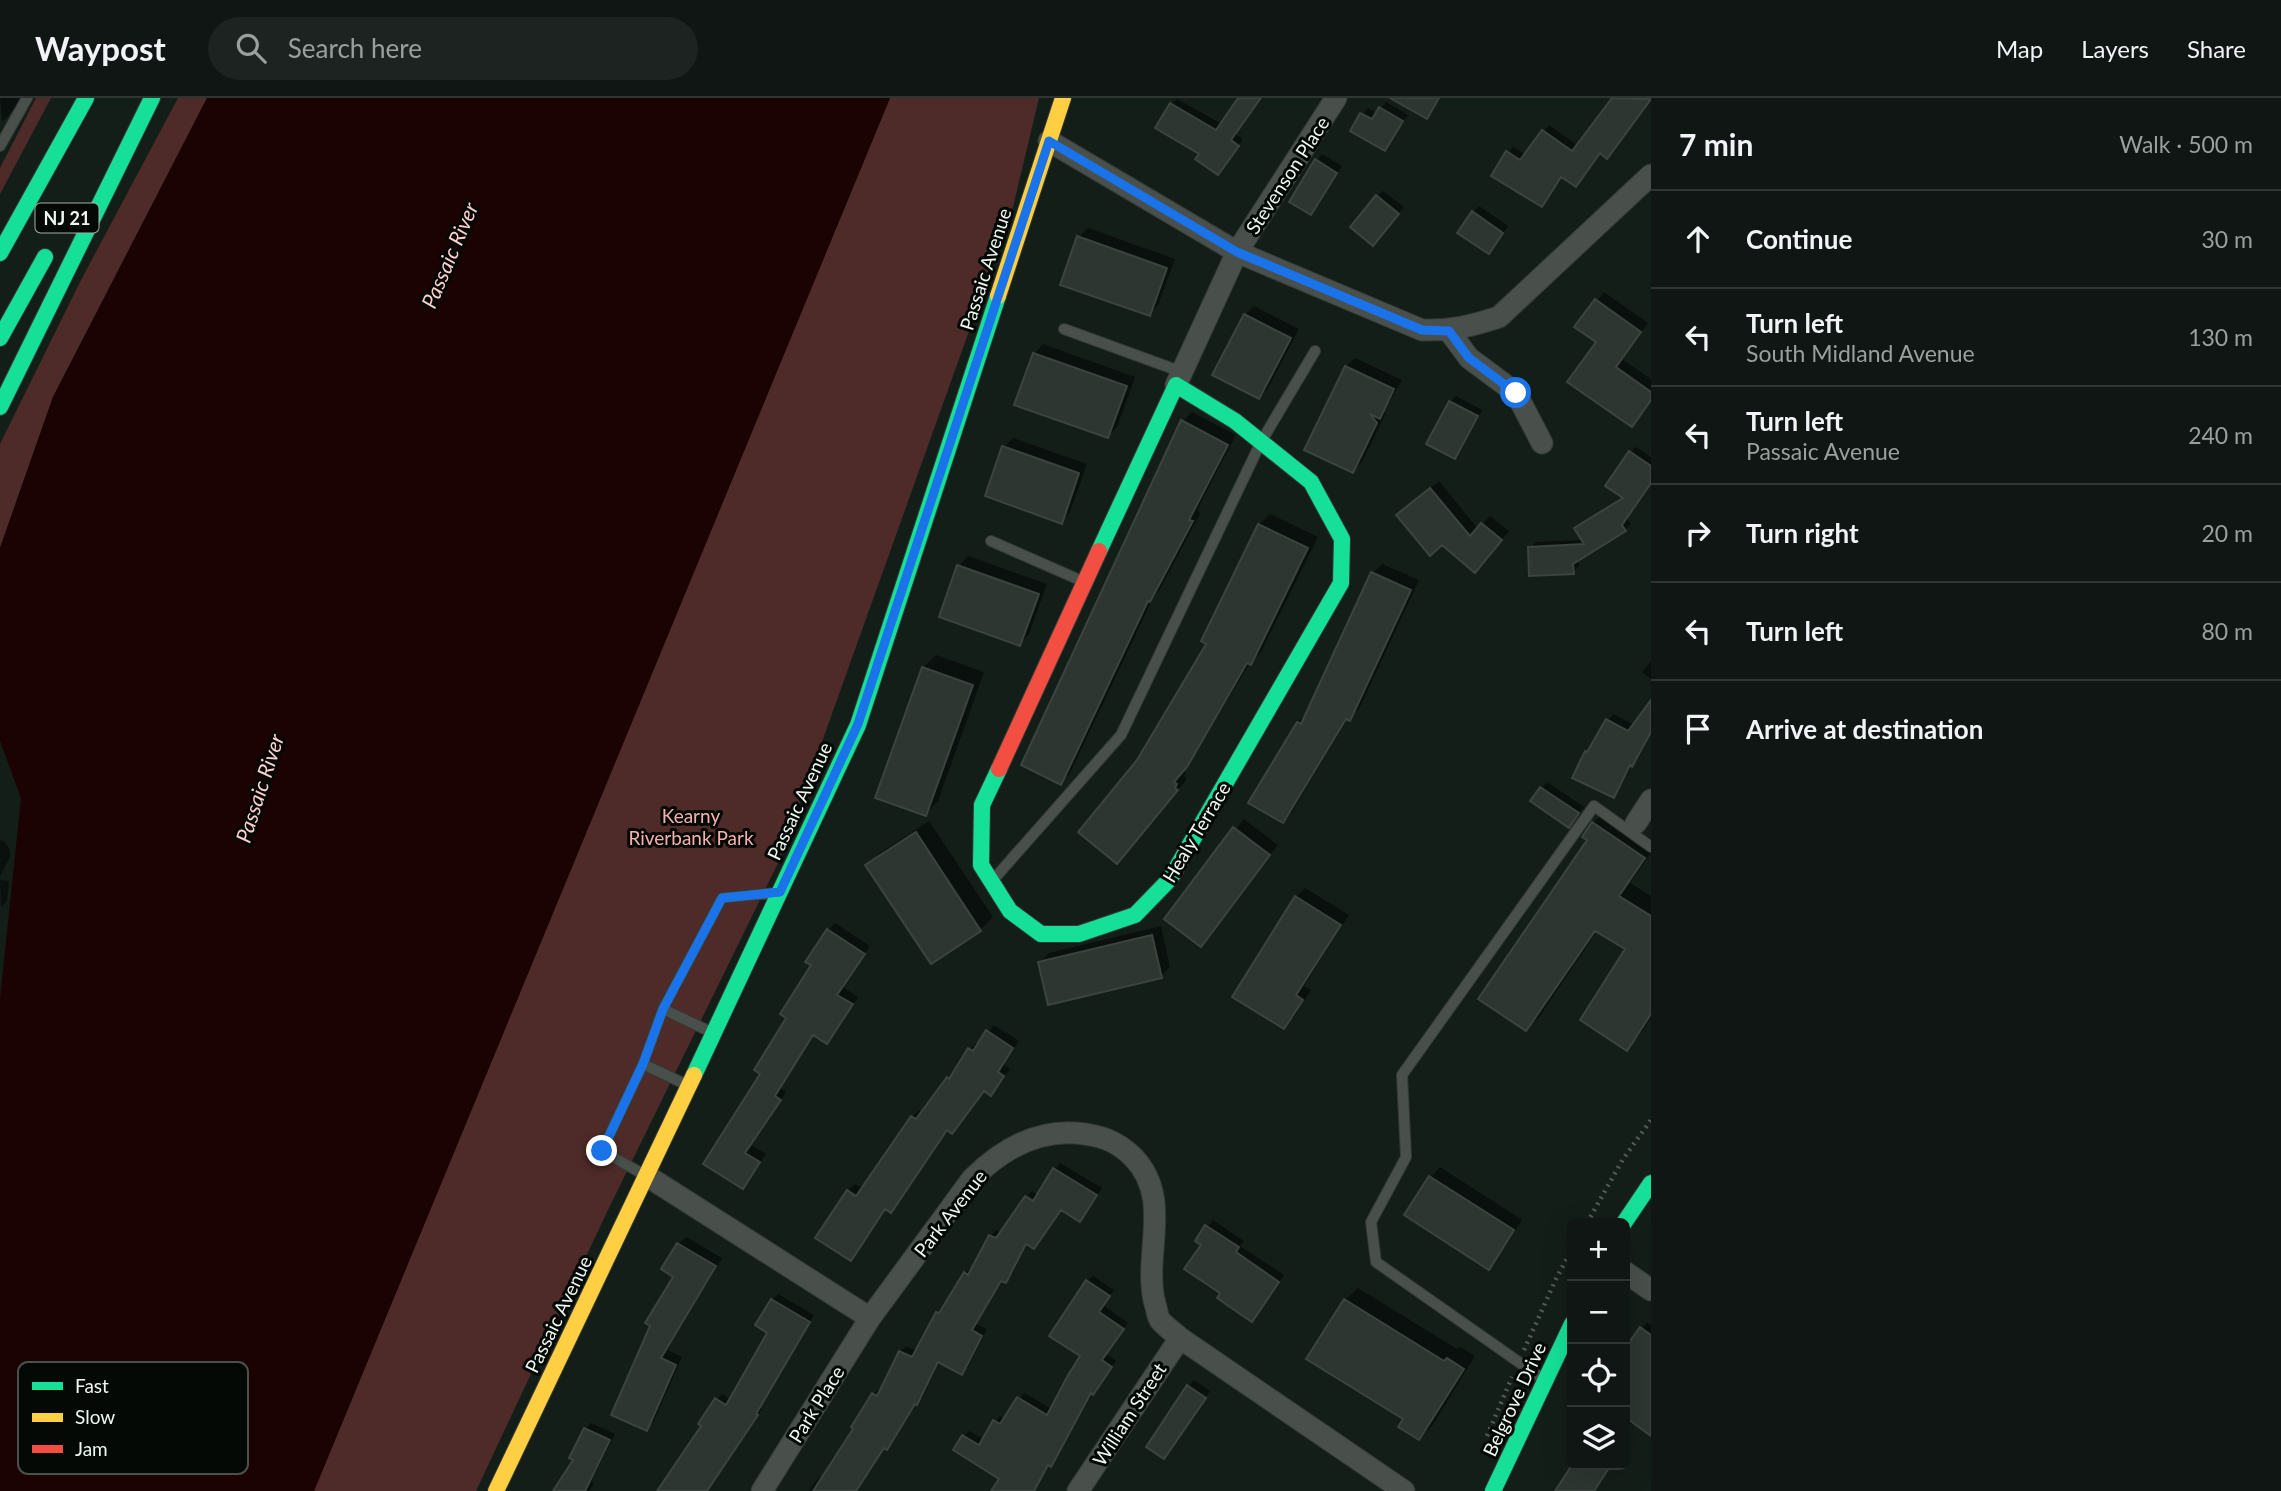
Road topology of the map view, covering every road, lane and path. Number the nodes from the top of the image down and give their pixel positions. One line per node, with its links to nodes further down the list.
1 (27, 98): 6 (lane)
2 (86, 98): 12 (main road, NJ 21)
3 (152, 98): 18 (main road)
4 (1063, 98): 7 (main road, Passaic Avenue)
5 (1336, 98): 11 (street, Stevenson Place)
6 (4, 132): 8 (lane)
7 (1049, 141): 11 (street); 27 (main road, Passaic Avenue)
8 (0, 146)
9 (1651, 175): 14 (street)
10 (54, 242): 15 (main road, NJ 21)
11 (1237, 252): 14 (street); 17 (street, Healy Terrace)
12 (0, 253)
13 (1064, 329): 17 (lane)
14 (1449, 331): 20 (street)
15 (0, 338)
16 (1315, 351): 19 (lane)
17 (1179, 379): 19 (main road, Healy Terrace); 22 (main road, Healy Terrace)
18 (0, 407)
19 (1261, 442): 26 (lane); 26 (main road, Healy Terrace)
20 (1542, 443)
21 (991, 541): 22 (lane)
22 (1085, 582): 26 (main road, Healy Terrace)
23 (1651, 800): 24 (street)
24 (1636, 823)
25 (1651, 847): 42 (lane)
26 (991, 882)
27 (780, 892): 28 (lane); 29 (main road, Passaic Avenue)
28 (663, 1009): 29 (lane); 30 (lane)
29 (714, 1033): 31 (main road, Passaic Avenue)
30 (643, 1064): 31 (lane); 33 (lane)
31 (689, 1086): 33 (main road, Passaic Avenue)
32 (1651, 1120): 35 (path)
33 (647, 1176): 39 (street); 43 (main road, Passaic Avenue)
34 (1651, 1182): 36 (main road)
35 (1590, 1217)
36 (1626, 1218)
37 (1630, 1275): 38 (street)
38 (1651, 1290)
39 (870, 1318): 41 (street, Park Avenue); 44 (street, Park Place)
40 (1567, 1335): 42 (main road, Belgrove Drive)
41 (1180, 1338): 45 (street, William Street); 46 (street, Park Avenue)
42 (1546, 1380): 47 (main road, Belgrove Drive)
43 (496, 1491)
44 (762, 1491)
45 (1078, 1491)
46 (1404, 1491)
47 (1493, 1491)

